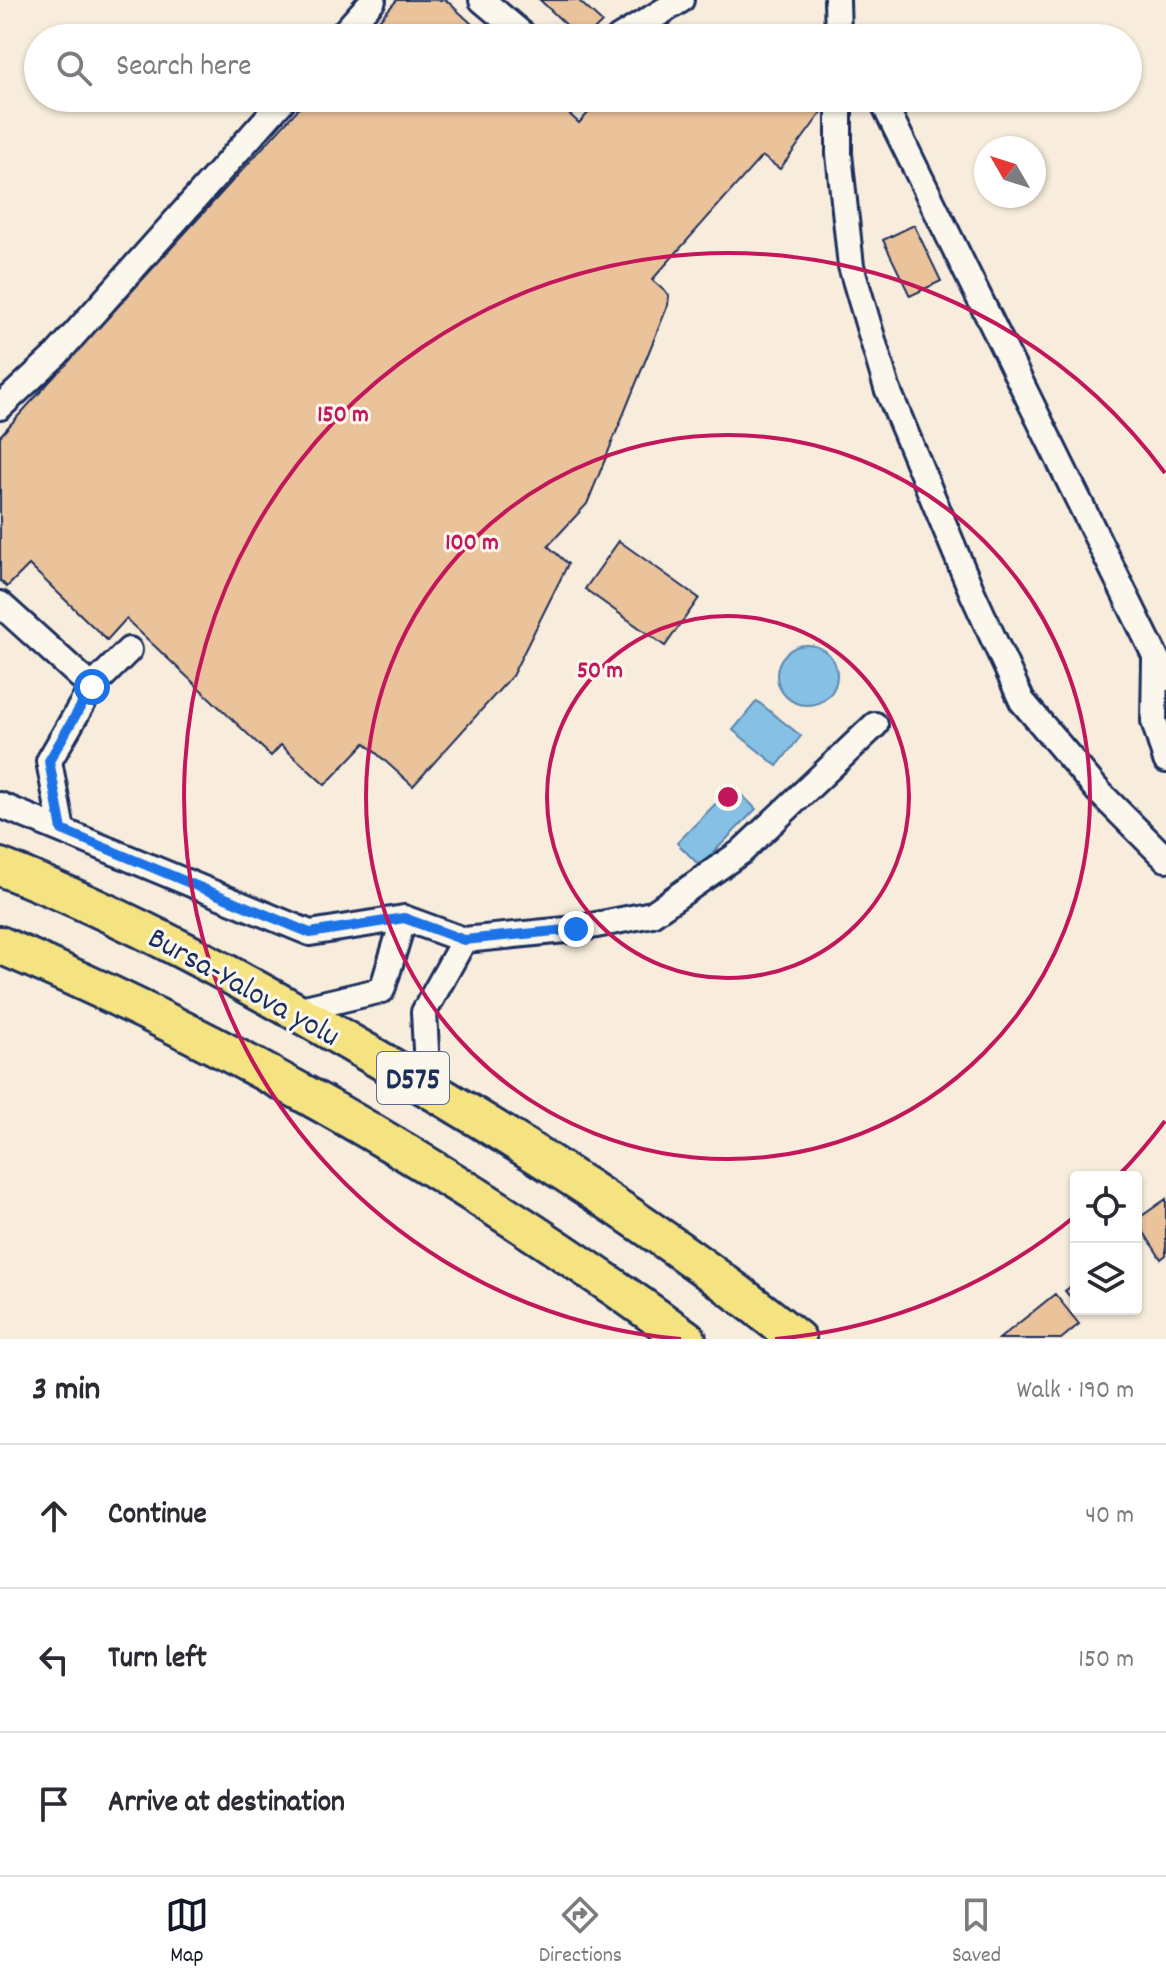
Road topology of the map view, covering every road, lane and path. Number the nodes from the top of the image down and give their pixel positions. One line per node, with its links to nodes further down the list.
1 (373, 0): 5 (lane)
2 (482, 0): 6 (lane)
3 (681, 0): 7 (lane)
4 (838, 5): 8 (lane)
5 (352, 24)
6 (510, 24)
7 (642, 24)
8 (845, 24)
9 (273, 112): 12 (lane)
10 (839, 112): 22 (lane)
11 (888, 112): 15 (lane)
12 (0, 407)
13 (0, 604): 17 (lane)
14 (129, 650): 17 (lane)
15 (1155, 656): 16 (lane); 19 (lane)
16 (1166, 678)
17 (92, 687): 21 (lane)
18 (875, 725): 25 (lane)
19 (1166, 760)
20 (0, 805): 21 (lane)
21 (62, 830): 24 (lane)
22 (1166, 859)
23 (0, 867): 27 (highway, Bursa-Yalova yolu / D575)
24 (404, 918): 25 (lane); 27 (lane)
25 (464, 940): 28 (lane)
26 (0, 945): 29 (highway, Bursa-Yalova yolu / D575)
27 (296, 1010): 28 (highway, Bursa-Yalova yolu / D575)
28 (428, 1087): 30 (highway, Bursa-Yalova yolu / D575)
29 (687, 1339)
30 (797, 1339)

